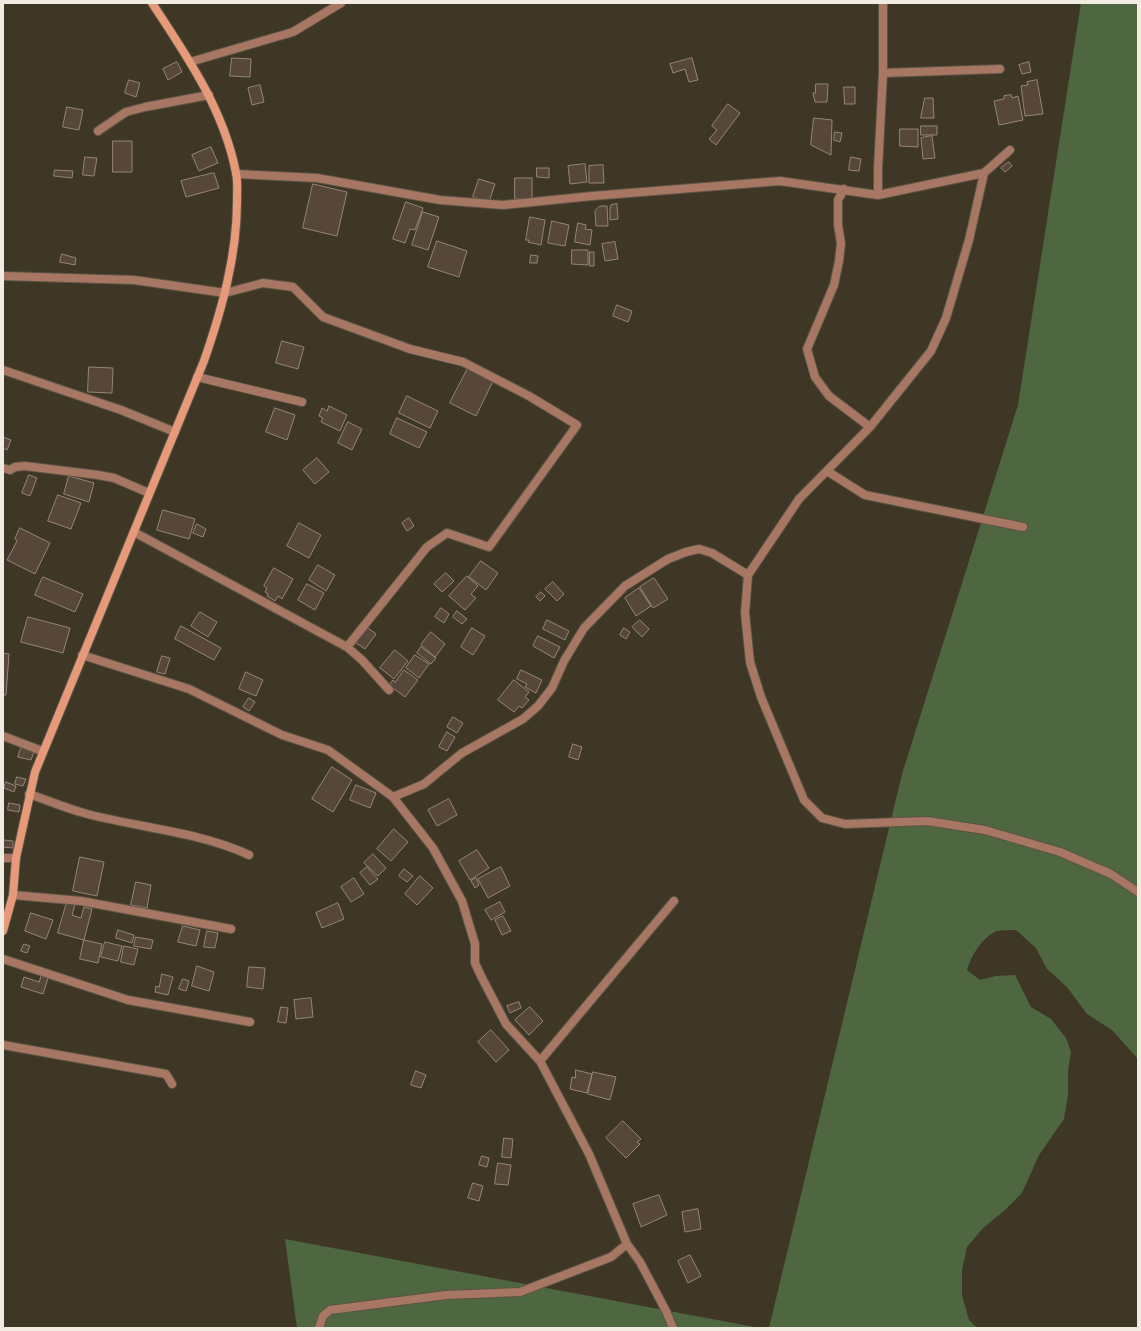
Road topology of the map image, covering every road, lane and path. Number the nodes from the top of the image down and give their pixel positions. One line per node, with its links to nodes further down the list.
1 (152, 3): 4 (street)
2 (341, 3): 4 (street)
3 (883, 3): 6 (street)
4 (190, 62): 7 (street)
5 (1000, 69): 6 (street)
6 (883, 73): 13 (street)
7 (209, 95): 8 (street); 11 (street)
8 (98, 131)
9 (1010, 150): 10 (street)
10 (984, 173): 13 (street); 19 (street)
11 (236, 174): 12 (street); 15 (street)
12 (844, 189): 13 (street); 19 (street)
13 (878, 195)
14 (3, 276): 15 (street)
15 (225, 293): 17 (street); 27 (street)
16 (3, 370): 20 (street)
17 (197, 377): 18 (street); 20 (street)
18 (302, 402)
19 (870, 427): 22 (street)
20 (175, 432): 23 (street)
21 (3, 468): 23 (street)
22 (826, 471): 24 (street); 26 (street)
23 (149, 493): 25 (street)
24 (1023, 527)
25 (134, 532): 27 (street); 28 (street)
26 (748, 575): 33 (street); 37 (street)
27 (347, 648): 29 (street)
28 (82, 655): 31 (street); 33 (street)
29 (389, 690)
30 (3, 736): 31 (street)
31 (42, 751): 32 (street)
32 (29, 794): 34 (street); 36 (street)
33 (393, 797): 45 (street)
34 (249, 855)
35 (3, 858): 36 (street)
36 (16, 858): 38 (street)
37 (1138, 892)
38 (13, 895): 40 (street); 41 (street)
39 (674, 901): 45 (street)
40 (231, 929)
41 (3, 930)
42 (3, 959): 43 (street)
43 (250, 1022)
44 (3, 1045): 46 (street)
45 (540, 1061): 47 (street)
46 (172, 1084)
47 (627, 1244): 48 (street); 49 (street)
48 (319, 1328)
49 (673, 1328)

